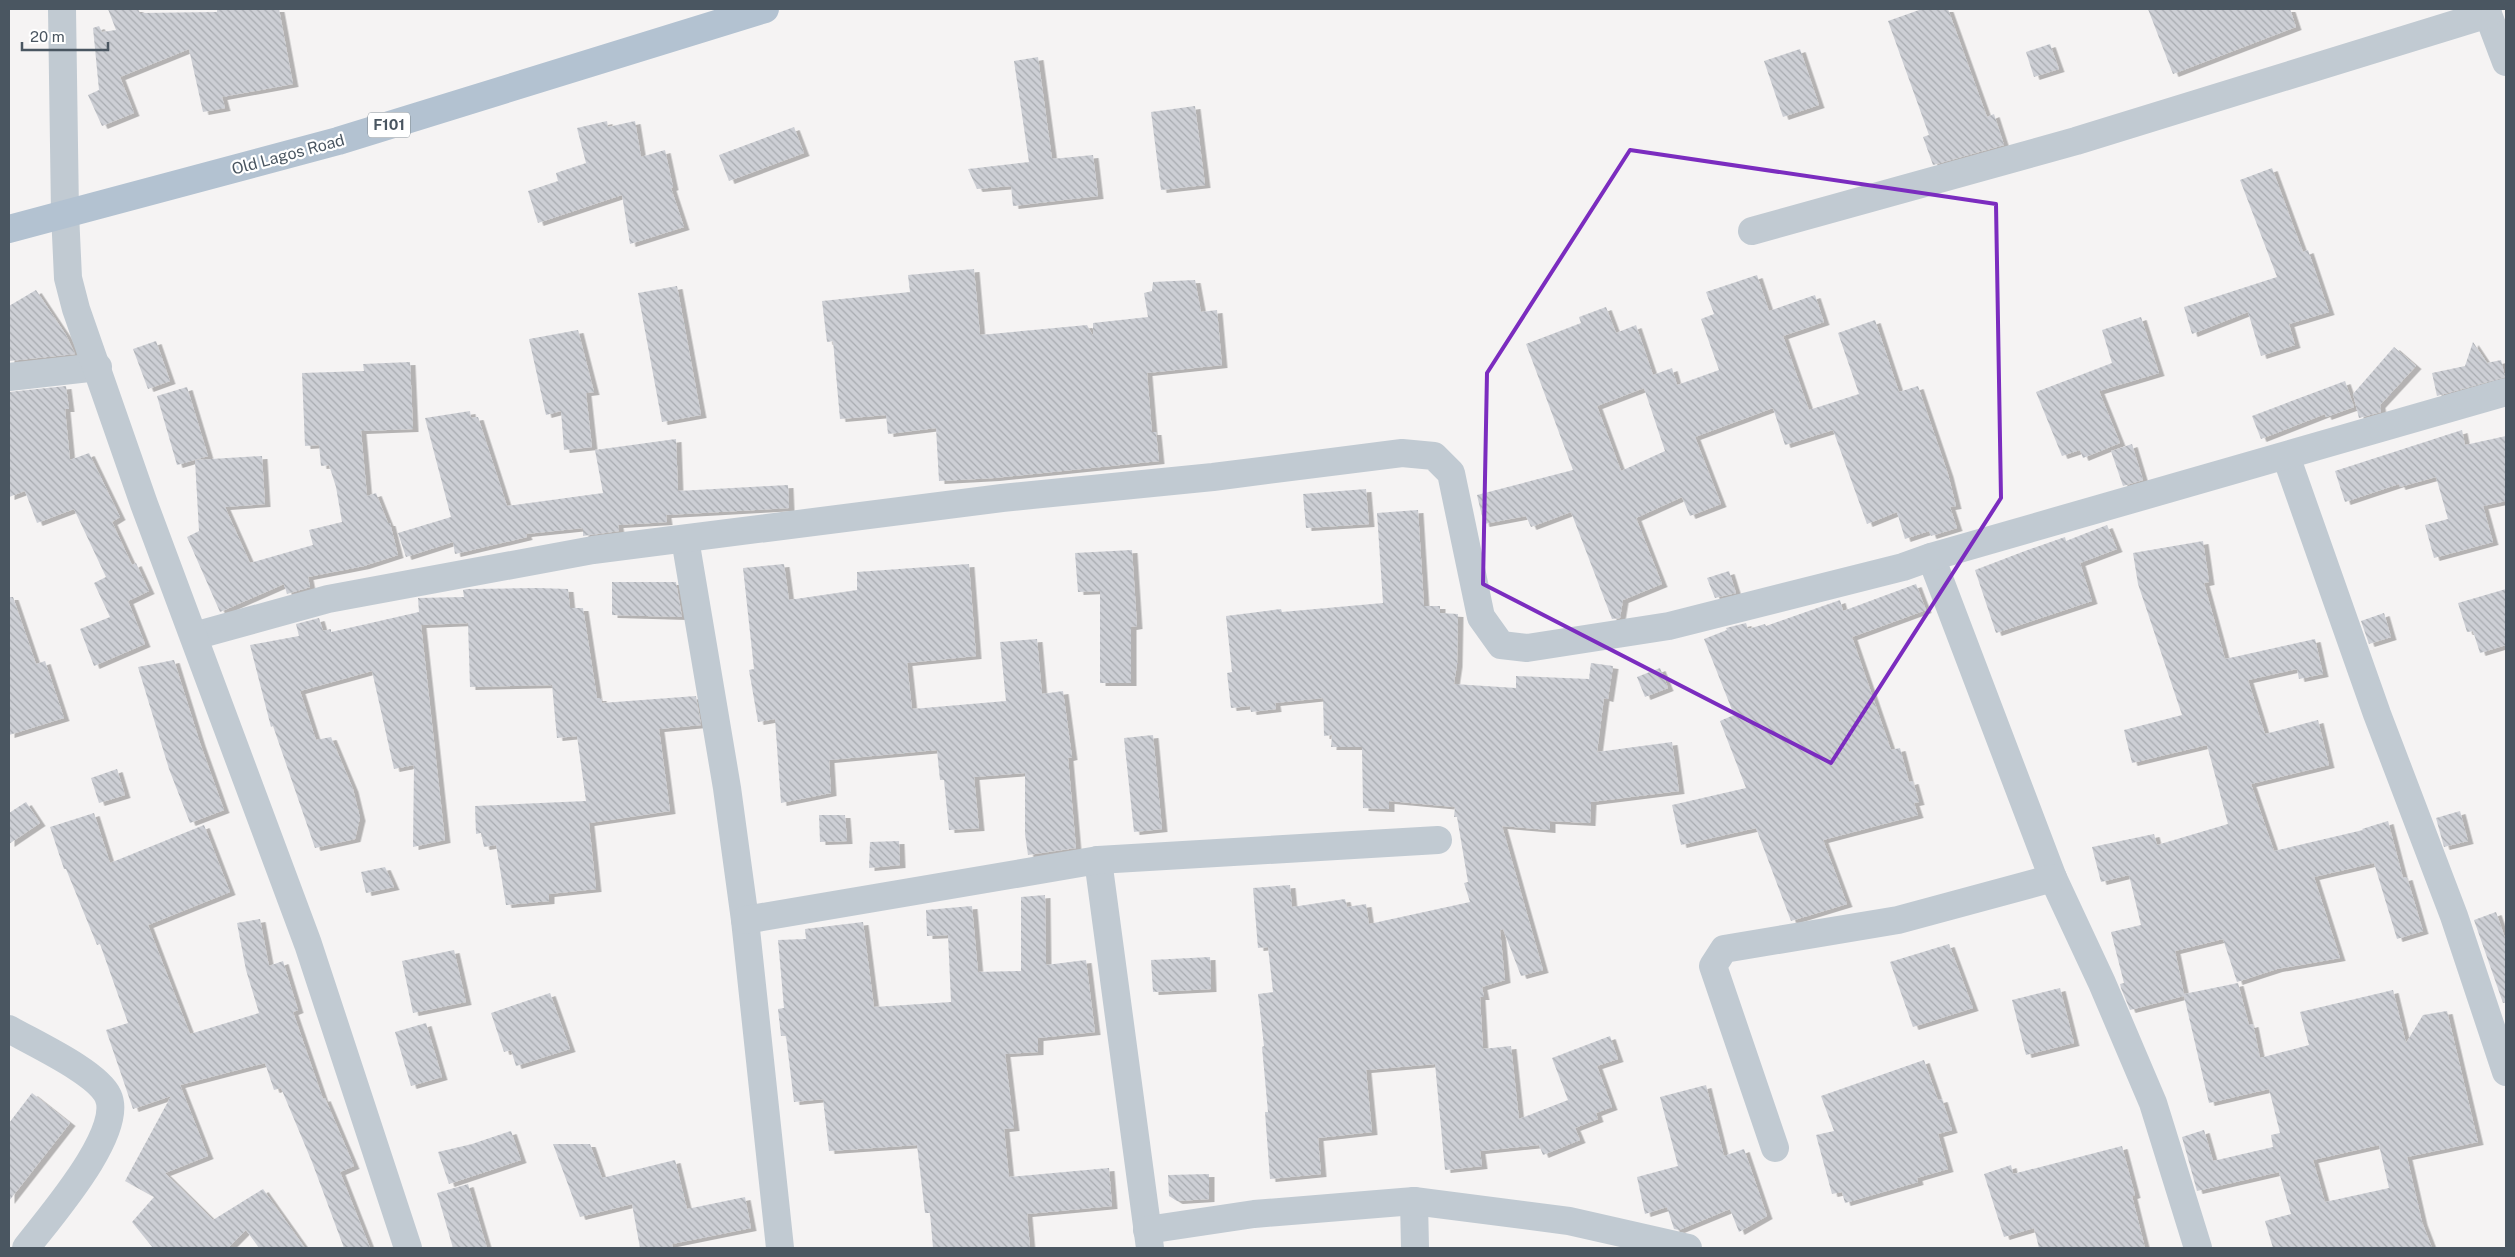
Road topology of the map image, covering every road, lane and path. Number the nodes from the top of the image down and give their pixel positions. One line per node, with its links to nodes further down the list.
1 (62, 9): 5 (street)
2 (765, 9): 5 (main road, Old Lagos Road / F101)
3 (2487, 12): 4 (street); 7 (street)
4 (2506, 62)
5 (65, 213): 6 (main road, Old Lagos Road / F101); 8 (street)
6 (9, 229)
7 (1752, 231)
8 (98, 367): 9 (street); 14 (street)
9 (9, 377)
10 (2506, 392): 11 (street)
11 (2286, 456): 13 (street); 20 (street)
12 (685, 539): 13 (street); 14 (street); 18 (street)
13 (1931, 556): 17 (street)
14 (194, 636): 25 (street)
15 (1438, 840): 16 (street)
16 (1098, 860): 18 (street); 23 (street)
17 (2052, 878): 21 (street); 29 (street)
18 (745, 920): 26 (street)
19 (9, 1029): 24 (street)
20 (2506, 1072)
21 (1775, 1148)
22 (1414, 1200): 23 (street); 27 (street); 28 (street)
23 (1148, 1239)
24 (26, 1248)
25 (408, 1248)
26 (780, 1248)
27 (1415, 1248)
28 (1688, 1248)
29 (2198, 1248)

